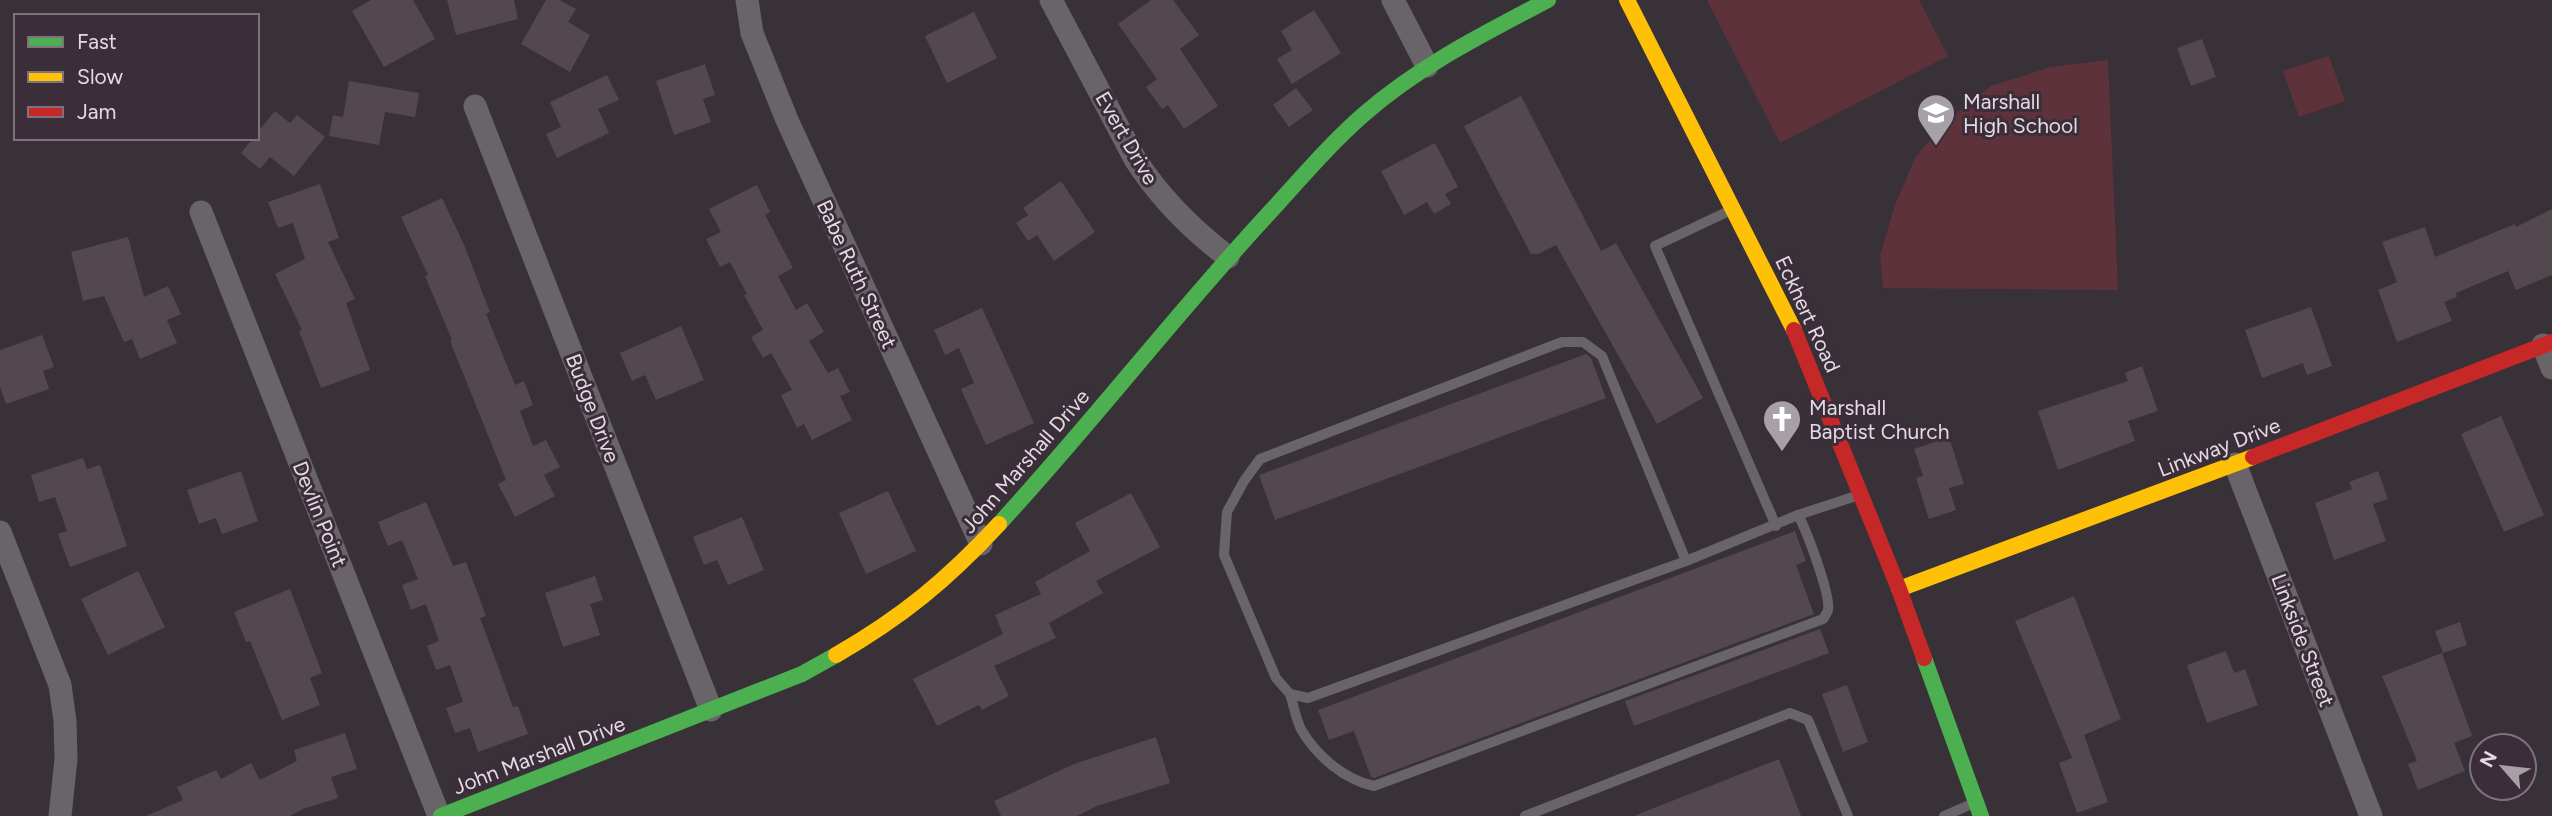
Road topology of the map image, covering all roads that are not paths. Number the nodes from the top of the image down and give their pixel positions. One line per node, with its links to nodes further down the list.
1 (747, 0): 18 (street, Babe Ruth Street)
2 (1051, 0): 10 (street, Evert Drive)
3 (1393, 0): 6 (street)
4 (1548, 0): 6 (street, John Marshall Drive)
5 (1627, 0): 8 (street, Eckhert Road)
6 (1427, 65): 10 (street, John Marshall Drive)
7 (475, 106): 22 (street, Budge Drive)
8 (1734, 209): 14 (street, Eckhert Road); 16 (lane)
9 (201, 212): 25 (street, Devlin Point)
10 (1228, 257): 18 (street, John Marshall Drive)
11 (2548, 343): 12 (street); 13 (street, Linkway Drive)
12 (2552, 368)
13 (2235, 464): 20 (street, Linkway Drive); 29 (street, Linkside Street)
14 (1861, 495): 15 (lane); 20 (street, Eckhert Road)
15 (1798, 515): 16 (lane); 21 (lane)
16 (1776, 526): 19 (lane)
17 (0, 532): 24 (street)
18 (981, 544): 22 (street, John Marshall Drive)
19 (1686, 561): 21 (lane); 21 (lane)
20 (1899, 589): 23 (street, Eckhert Road)
21 (1290, 694)
22 (711, 710): 25 (street, John Marshall Drive)
23 (1979, 809): 28 (lane)
24 (60, 816)
25 (440, 816)
26 (1525, 816): 27 (lane)
27 (1848, 816)
28 (1944, 816)
29 (2371, 816)

